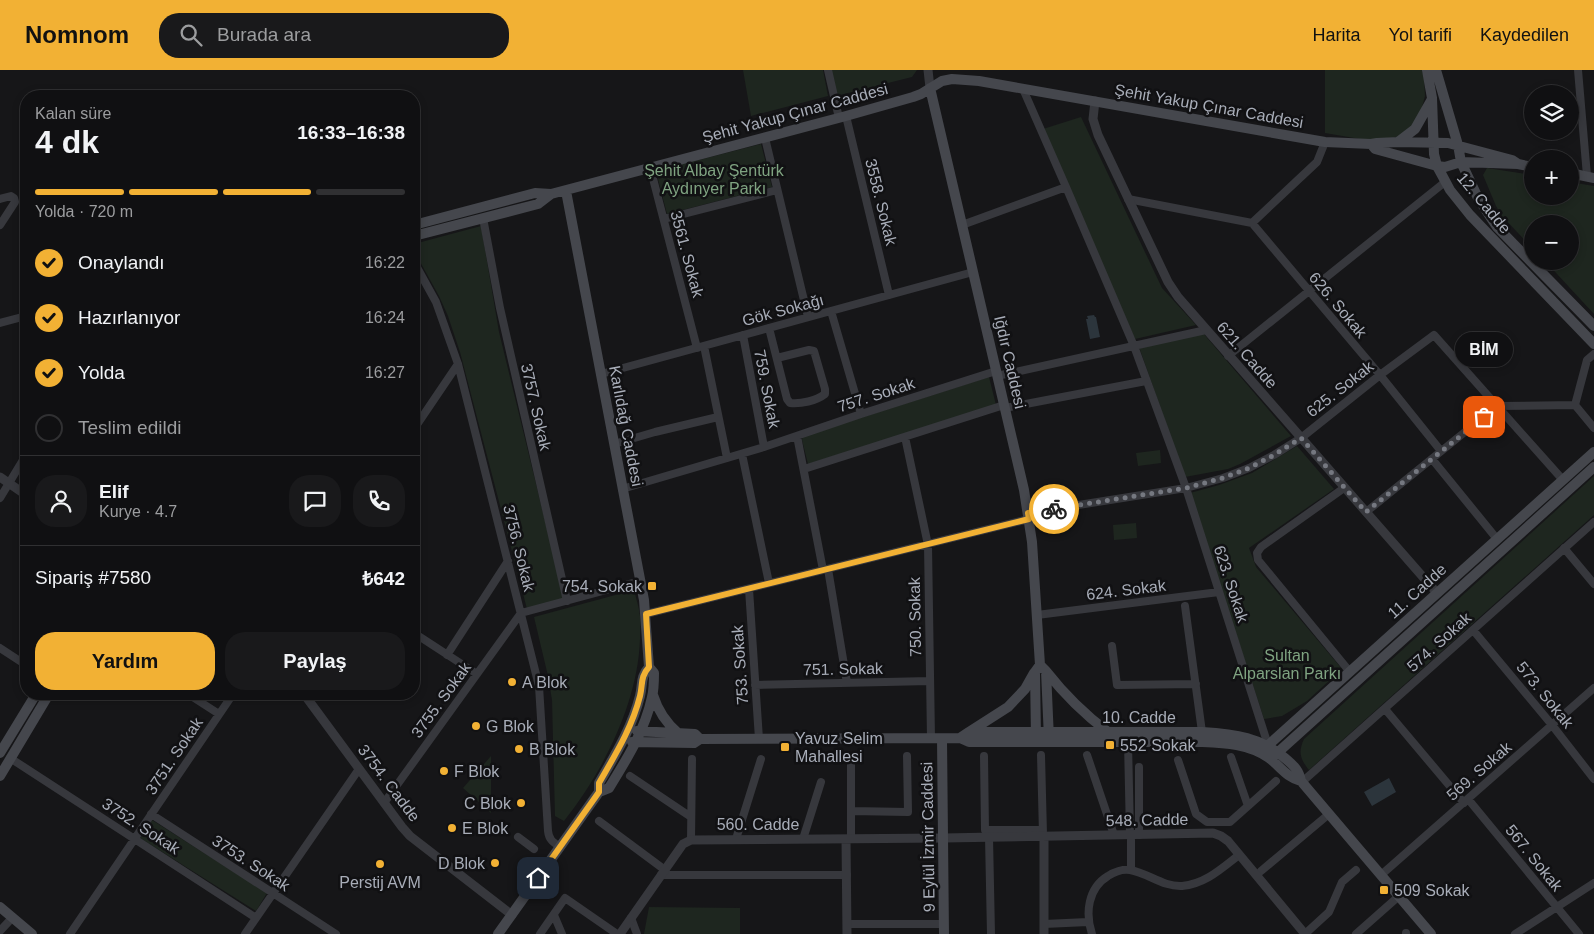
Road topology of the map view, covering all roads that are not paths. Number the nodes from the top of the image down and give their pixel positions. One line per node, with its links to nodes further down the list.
1 (828, 70): 10 (street, 3558. Sokak)
2 (928, 70): 6 (street, Iğdır Caddesi)
3 (1427, 70): 8 (main road)
4 (1436, 70): 16 (main road)
5 (1578, 70): 22 (street)
6 (930, 88): 7 (main road, Şehit Yakup Çınar Caddesi); 10 (main road, Şehit Yakup Çınar Caddesi); 35 (main road, Iğdır Caddesi)
7 (1023, 89): 9 (main road, Şehit Yakup Çınar Caddesi); 24 (street, 623. Sokak)
8 (1432, 98): 13 (main road); 14 (main road)
9 (1095, 101): 12 (main road, Şehit Yakup Çınar Caddesi); 29 (street, 621. Cadde)
10 (842, 117): 11 (main road, Şehit Yakup Çınar Caddesi); 40 (street, 3558. Sokak)
11 (765, 138): 21 (main road, Şehit Yakup Çınar Caddesi); 25 (street)
12 (1325, 142): 15 (main road, Şehit Yakup Çınar Caddesi); 33 (street)
13 (1398, 142): 14 (main road); 15 (main road)
14 (1434, 143): 16 (main road); 20 (main road, 12. Cadde)
15 (1371, 144): 20 (main road)
16 (1458, 145): 17 (main road, 12. Cadde); 18 (main road)
17 (1461, 162): 18 (main road); 20 (main road); 45 (main road, 12. Cadde)
18 (1518, 164): 19 (main road)
19 (1524, 165)
20 (1437, 166): 23 (main road, 12. Cadde)
21 (650, 167): 26 (main road, Şehit Yakup Çınar Caddesi); 31 (street, 3561. Sokak)
22 (1590, 177)
23 (1445, 182): 39 (street); 49 (main road, 12. Cadde)
24 (1066, 187): 35 (street); 50 (street, 623. Sokak)
25 (777, 190): 31 (street); 42 (street)
26 (566, 191): 27 (main road, Şehit Yakup Çınar Caddesi); 56 (main road, Karlıdağ Caddesi)
27 (551, 194): 30 (main road); 32 (main road)
28 (0, 198): 34 (street)
29 (1128, 199): 33 (street); 47 (street, 621. Cadde)
30 (482, 218): 36 (main road); 102 (street, 3757. Sokak)
31 (664, 219): 51 (street, 3561. Sokak)
32 (420, 223)
33 (1252, 223): 39 (street, 626. Sokak)
34 (0, 225)
35 (962, 225): 37 (main road, Iğdır Caddesi)
36 (420, 234)
37 (973, 272): 40 (street, Gök Sokağı); 57 (main road, Iğdır Caddesi)
38 (420, 273): 55 (street, 3756. Sokak)
39 (1309, 291): 53 (street); 58 (street, 626. Sokak)
40 (889, 295): 41 (street, Gök Sokağı)
41 (831, 311): 42 (street, Gök Sokağı); 63 (street)
42 (808, 317): 46 (street, Gök Sokağı)
43 (20, 318): 44 (street)
44 (0, 323)
45 (1594, 326)
46 (769, 328): 48 (street, Gök Sokağı); 54 (street)
47 (1206, 330): 50 (street, 757. Sokak); 53 (street, 621. Cadde)
48 (743, 335): 51 (street, Gök Sokağı); 71 (street, 759. Sokak)
49 (1594, 344)
50 (1134, 346): 57 (street, 757. Sokak); 59 (street, 623. Sokak)
51 (701, 347): 56 (street, Gök Sokağı); 64 (street, 3561. Sokak)
52 (1594, 354): 60 (street)
53 (1228, 356): 69 (street, 621. Cadde)
54 (776, 358): 54 (street)
55 (458, 364): 65 (street); 94 (street, 3756. Sokak)
56 (600, 374): 70 (main road, Karlıdağ Caddesi)
57 (997, 374): 62 (main road, Iğdır Caddesi); 63 (street, 757. Sokak)
58 (1380, 375): 61 (street, 625. Sokak); 69 (street, 625. Sokak); 72 (street, 626. Sokak)
59 (1146, 381): 62 (street); 83 (street, 623. Sokak)
60 (1576, 405): 61 (street); 66 (street)
61 (1497, 406): 72 (street); 81 (street)
62 (1005, 407): 68 (street); 89 (main road, Iğdır Caddesi)
63 (861, 414): 67 (street, 757. Sokak)
64 (718, 417): 70 (street); 75 (street, 3561. Sokak)
65 (420, 420)
66 (1594, 428)
67 (797, 436): 71 (street, 757. Sokak); 79 (street)
68 (905, 437): 79 (street); 92 (street, 750. Sokak)
69 (1301, 438): 83 (street, 625. Sokak); 84 (street, 621. Cadde)
70 (614, 444): 85 (main road, Karlıdağ Caddesi)
71 (764, 447): 74 (street, 757. Sokak)
72 (1441, 451): 76 (street)
73 (1594, 452): 81 (main road, 11. Cadde)
74 (742, 454): 75 (street, 757. Sokak); 97 (street)
75 (727, 458): 85 (street, 757. Sokak)
76 (1432, 459): 88 (street); 91 (street)
77 (20, 466): 82 (street)
78 (1594, 467): 153 (main road, 11. Cadde)
79 (804, 469): 95 (street)
80 (0, 477): 82 (street)
81 (1563, 480): 91 (main road, 11. Cadde)
82 (9, 483): 86 (street); 87 (street)
83 (1186, 488): 89 (street, 625. Sokak); 100 (street, 623. Sokak)
84 (1344, 488): 88 (street, 621. Cadde); 115 (street)
85 (622, 489): 96 (main road, Karlıdağ Caddesi)
86 (20, 491)
87 (0, 498)
88 (1366, 512): 101 (street, 621. Cadde)
89 (1029, 516): 92 (street); 106 (main road, Iğdır Caddesi)
90 (1594, 522): 93 (street, 574. Sokak)
91 (1497, 539): 101 (main road, 11. Cadde)
92 (928, 544): 95 (street); 117 (street, 750. Sokak)
93 (1564, 548): 98 (street); 107 (street, 574. Sokak)
94 (508, 561): 104 (street, 3756. Sokak); 111 (street)
95 (826, 570): 97 (street); 118 (street)
96 (640, 581): 102 (street); 105 (main road, Karlıdağ Caddesi)
97 (769, 583): 99 (street)
98 (1594, 584)
99 (749, 588): 105 (street); 120 (street, 753. Sokak)
100 (1219, 592): 106 (street, 624. Sokak); 146 (street, 623. Sokak)
101 (1437, 593): 115 (main road, 11. Cadde)
102 (567, 601): 104 (street)
103 (1185, 606): 119 (street)
104 (521, 613): 116 (street, 3755. Sokak); 189 (street, 3756. Sokak)
105 (646, 614): 113 (main road, Karlıdağ Caddesi)
106 (1037, 615): 114 (main road, Iğdır Caddesi)
107 (1473, 630): 128 (street, 574. Sokak); 130 (street, 573. Sokak)
108 (420, 637): 111 (street)
109 (1112, 646): 119 (street)
110 (0, 648): 112 (street)
111 (447, 655): 116 (street)
112 (20, 661)
113 (649, 667): 122 (main road, Karlıdağ Caddesi); 131 (main road, Karlıdağ Caddesi)
114 (1040, 669): 133 (main road); 134 (main road); 137 (main road, Iğdır Caddesi); 138 (main road, Iğdır Caddesi)
115 (1350, 672): 146 (main road, 11. Cadde)
116 (477, 674): 169 (street, 3755. Sokak)
117 (930, 681): 118 (street, 751. Sokak); 142 (street, 750. Sokak)
118 (846, 683): 120 (street, 751. Sokak)
119 (1196, 684): 135 (street)
120 (755, 685): 141 (street, 753. Sokak)
121 (1594, 688): 130 (street, 569. Sokak)
122 (653, 696): 132 (main road, Karlıdağ Caddesi); 136 (main road)
123 (32, 700): 147 (main road)
124 (45, 700): 155 (main road)
125 (197, 700): 129 (street)
126 (230, 700): 129 (street, 3751. Sokak)
127 (308, 700): 160 (street, 3754. Cadde)
128 (1385, 708): 166 (street, 574. Sokak); 168 (street, 567. Sokak)
129 (219, 714): 172 (street, 3751. Sokak)
130 (1552, 725): 163 (street, 573. Sokak); 168 (street, 569. Sokak)
131 (628, 731): 132 (main road, 10. Cadde); 143 (main road, Karlıdağ Caddesi)
132 (641, 731): 136 (main road, 10. Cadde); 144 (main road, Karlıdağ Caddesi)
133 (969, 732): 137 (main road, 10. Cadde); 139 (main road)
134 (1108, 732): 135 (main road, 10. Cadde); 138 (main road, 10. Cadde)
135 (1202, 732): 146 (main road, 10. Cadde)
136 (678, 733): 140 (main road, 10. Cadde)
137 (1036, 737): 138 (main road, 10. Cadde); 139 (main road, 10. Cadde)
138 (1049, 737): 145 (main road, 10. Cadde)
139 (960, 738): 142 (main road, 10. Cadde)
140 (700, 739): 141 (main road, 10. Cadde); 144 (main road, 10. Cadde)
141 (759, 739): 142 (main road, 10. Cadde)
142 (937, 739): 184 (main road, 9 Eylül İzmir Caddesi)
143 (623, 741): 144 (main road, 10. Cadde); 167 (main road, Karlıdağ Caddesi)
144 (636, 742): 167 (main road, Karlıdağ Caddesi)
145 (1128, 742): 146 (main road, 10. Cadde); 181 (street)
146 (1264, 749): 153 (main road, 10. Cadde)
147 (0, 753)
148 (1041, 755): 177 (street)
149 (1087, 755): 179 (street)
150 (851, 756): 171 (street)
151 (907, 756): 171 (street)
152 (984, 756): 177 (street)
153 (1275, 756): 166 (main road, 10. Cadde)
154 (1231, 757): 170 (street)
155 (10, 758): 161 (main road); 182 (street, 3752. Sokak)
156 (692, 759): 174 (street)
157 (761, 759): 186 (street)
158 (1178, 760): 176 (street)
159 (1139, 767): 181 (street)
160 (359, 769): 169 (street, 3754. Cadde); 199 (street)
161 (0, 776)
162 (630, 776): 174 (street)
163 (1594, 779)
164 (1276, 781): 170 (street)
165 (821, 782): 187 (street)
166 (1301, 782): 173 (main road, 10. Cadde)
167 (599, 792): 189 (main road, Karlıdağ Caddesi)
168 (1466, 801): 196 (street, 569. Sokak); 202 (street, 567. Sokak)
169 (384, 803): 204 (street, 3754. Cadde)
170 (1248, 806): 176 (street)
171 (851, 811): 183 (street)
172 (151, 814): 182 (street, 3751. Sokak); 199 (street, 3753. Sokak)
173 (1329, 814): 194 (street); 196 (main road, 10. Cadde)
174 (691, 817): 188 (street)
175 (599, 821): 195 (street)
176 (1207, 822): 178 (street)
177 (1043, 833): 179 (street, 548. Cadde); 185 (street, 548. Cadde); 210 (street)
178 (1207, 834): 181 (street, 548. Cadde); 191 (street, 548. Cadde)
179 (1114, 835): 181 (street, 548. Cadde)
180 (518, 837): 190 (street)
181 (1133, 837): 192 (street)
182 (135, 838): 206 (street, 3752. Sokak); 214 (street, 3751. Sokak)
183 (849, 838): 184 (street, 560. Cadde); 187 (street, 560. Cadde); 197 (street)
184 (944, 838): 185 (street, 548. Cadde); 211 (main road, 9 Eylül İzmir Caddesi)
185 (989, 838): 223 (street)
186 (736, 839): 187 (street, 560. Cadde); 188 (street, 560. Cadde)
187 (803, 839)
188 (691, 840): 195 (street)
189 (560, 847): 204 (main road, Karlıdağ Caddesi)
190 (534, 849)
191 (1239, 855): 192 (street); 226 (street, 548. Cadde)
192 (1131, 870): 208 (street)
193 (1356, 870): 226 (street)
194 (1261, 871)
195 (663, 873): 197 (street); 207 (street)
196 (1381, 874): 200 (main road, 10. Cadde)
197 (847, 875): 209 (street)
198 (1594, 883): 202 (street)
199 (273, 893): 206 (street); 216 (street, 3753. Sokak)
200 (1399, 896): 227 (street); 228 (main road, 10. Cadde)
201 (0, 907): 205 (main road)
202 (1556, 907): 229 (street); 230 (street, 567. Sokak)
203 (554, 914): 218 (street); 219 (street); 220 (street)
204 (512, 915): 217 (main road, Karlıdağ Caddesi)
205 (12, 918): 212 (street); 213 (main road)
206 (256, 918): 215 (street)
207 (631, 918): 220 (street); 221 (street)
208 (1088, 922): 210 (street); 225 (street)
209 (847, 924): 211 (street); 222 (street)
210 (1044, 924): 224 (street)
211 (944, 929)
212 (0, 931)
213 (32, 934)
214 (70, 934)
215 (245, 934)
216 (336, 934)
217 (498, 934)
218 (540, 934)
219 (562, 934)
220 (618, 934)
221 (637, 934)
222 (847, 934)
223 (990, 934)
224 (1044, 934)
225 (1092, 934)
226 (1305, 934)
227 (1356, 934)
228 (1432, 934)
229 (1515, 934)
230 (1579, 934)

